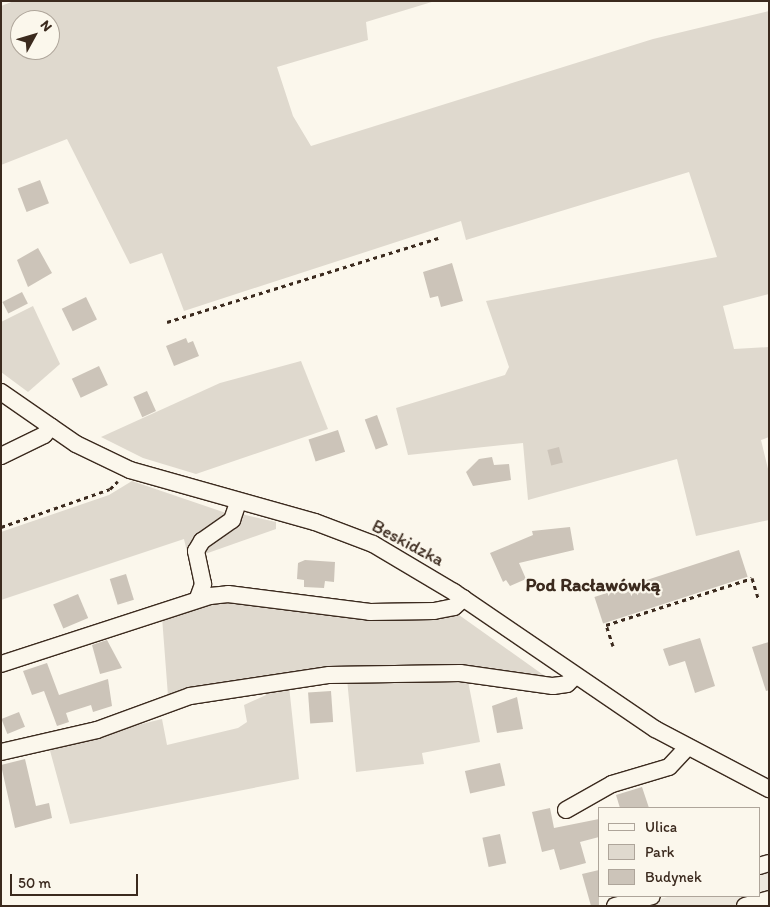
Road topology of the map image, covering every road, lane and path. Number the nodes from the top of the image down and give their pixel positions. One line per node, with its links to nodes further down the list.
1 (438, 238): 2 (path)
2 (167, 322)
3 (1, 392): 4 (street, Beskidzka)
4 (51, 427): 5 (street); 6 (street, Beskidzka)
5 (1, 456)
6 (130, 470): 7 (street, Beskidzka); 8 (path)
7 (238, 503): 9 (street); 10 (street, Beskidzka)
8 (1, 527)
9 (198, 598): 10 (street); 13 (street)
10 (464, 598): 14 (street, Beskidzka)
11 (758, 598): 12 (path)
12 (613, 646)
13 (1, 664)
14 (575, 676): 15 (street, Beskidzka); 16 (street)
15 (687, 748): 17 (street, Beskidzka); 18 (street)
16 (1, 752)
17 (769, 789)
18 (566, 810)
19 (648, 897): 21 (street)
20 (769, 898): 22 (street)
21 (615, 906)
22 (745, 906)

